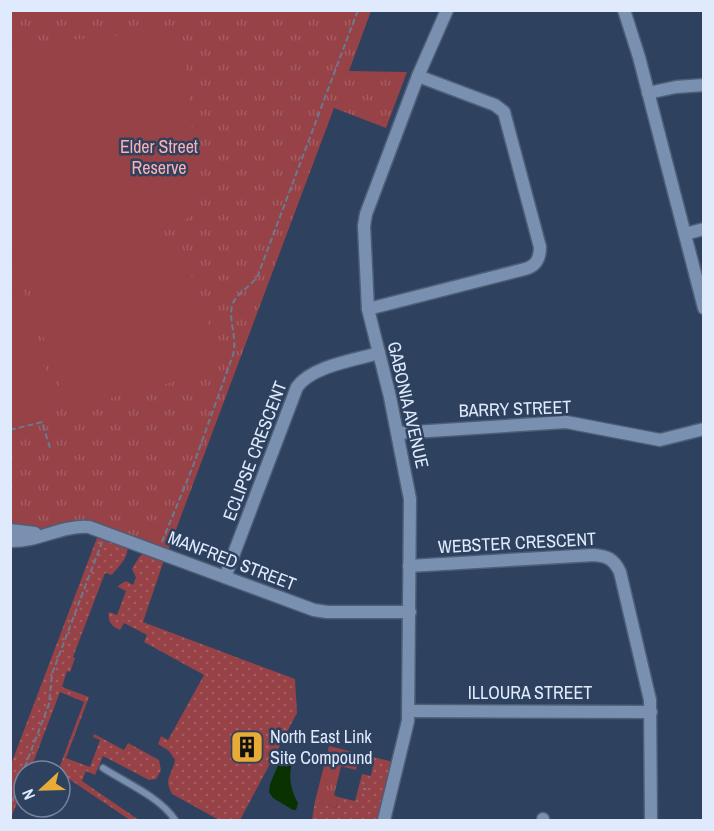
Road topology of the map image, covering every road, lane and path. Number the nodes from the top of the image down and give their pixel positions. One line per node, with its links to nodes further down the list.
1 (358, 10): 20 (path)
2 (447, 10): 4 (street, GABONIA AVENUE)
3 (624, 10): 6 (street)
4 (418, 76): 10 (street, GABONIA AVENUE); 10 (street)
5 (704, 86): 6 (street)
6 (648, 93): 8 (street)
7 (704, 229): 8 (street)
8 (685, 234): 9 (street)
9 (704, 308)
10 (368, 309): 11 (street, GABONIA AVENUE)
11 (379, 353): 14 (street, GABONIA AVENUE); 22 (street, ECLIPSE CRESCENT)
12 (704, 429): 14 (street, BARRY STREET)
13 (10, 430): 15 (path)
14 (398, 433): 21 (street, GABONIA AVENUE)
15 (50, 448)
16 (10, 530): 17 (street, MANFRED STREET)
17 (45, 534): 18 (street, MANFRED STREET); 22 (street, MANFRED STREET)
18 (10, 541)
19 (102, 542): 27 (path)
20 (162, 542)
21 (409, 566): 23 (street, GABONIA AVENUE); 25 (street, WEBSTER CRESCENT)
22 (225, 577): 23 (street, MANFRED STREET)
23 (410, 612): 24 (street, GABONIA AVENUE)
24 (409, 711): 25 (street, ILLOURA STREET); 29 (street, GABONIA AVENUE)
25 (651, 712): 30 (street, WEBSTER CRESCENT)
26 (103, 768): 28 (lane)
27 (10, 810)
28 (175, 820)
29 (384, 820)
30 (651, 820)

